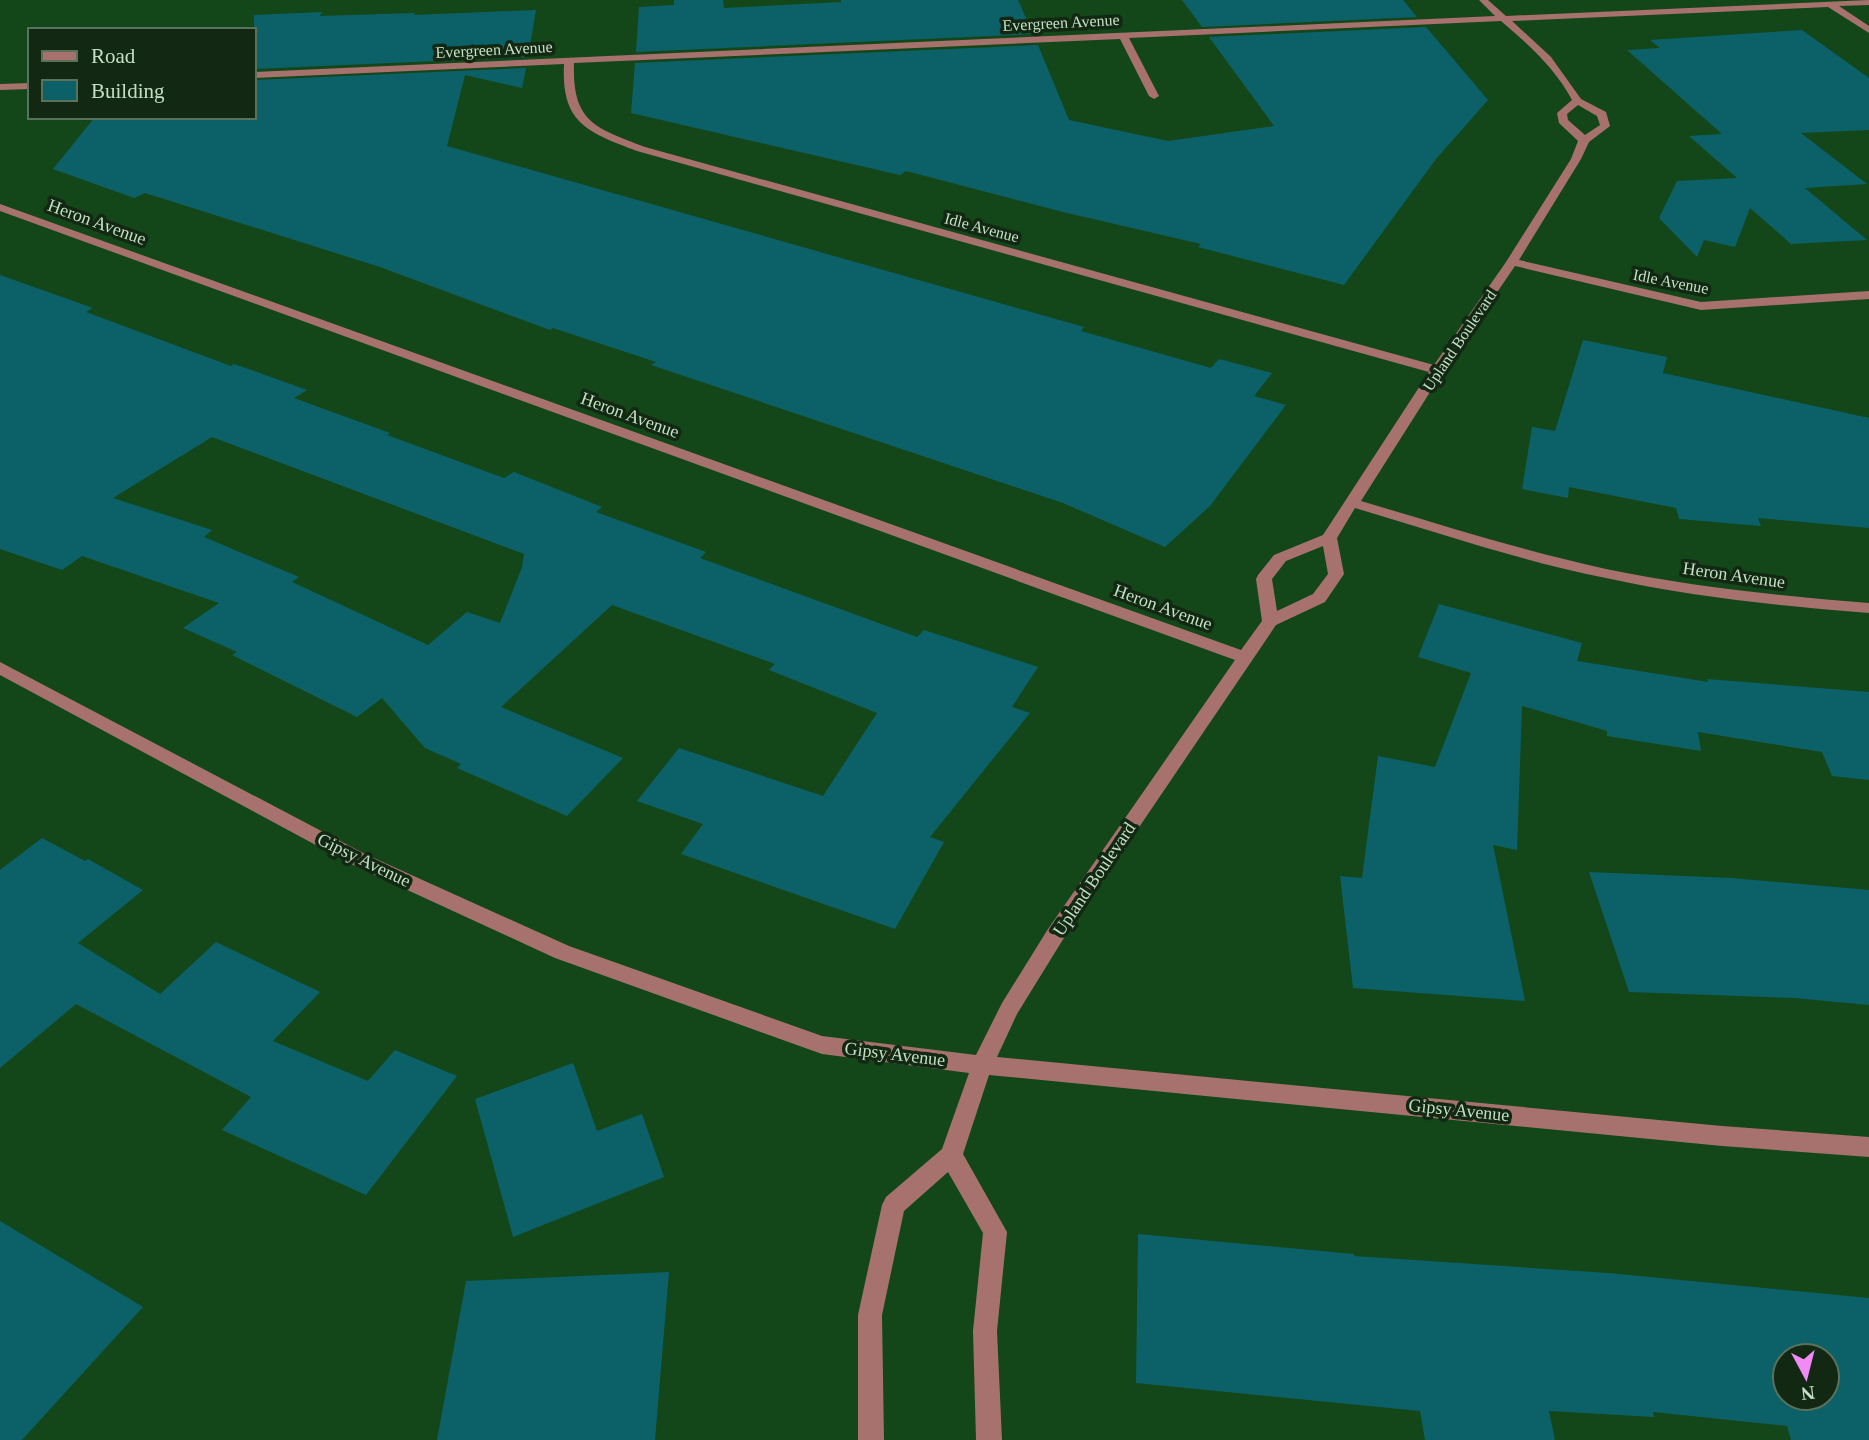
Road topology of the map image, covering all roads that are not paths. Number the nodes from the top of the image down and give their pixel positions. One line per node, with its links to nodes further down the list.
1 (1483, 0): 4 (street, Upland Boulevard)
2 (1869, 2): 3 (street, Evergreen Avenue)
3 (1829, 4): 4 (street, Evergreen Avenue); 5 (street)
4 (1502, 18): 6 (street, Evergreen Avenue); 12 (street, Upland Boulevard)
5 (1869, 30)
6 (1123, 35): 7 (street, Evergreen Avenue); 11 (street)
7 (569, 62): 8 (street, Evergreen Avenue); 17 (street, Idle Avenue)
8 (256, 75)
9 (28, 86): 10 (street)
10 (0, 87)
11 (1154, 96)
12 (1577, 101): 13 (street); 13 (street, Upland Boulevard)
13 (1584, 140): 15 (street, Upland Boulevard)
14 (0, 207): 22 (street, Heron Avenue)
15 (1512, 262): 16 (street, Idle Avenue); 17 (street, Upland Boulevard)
16 (1869, 295)
17 (1437, 370): 18 (street, Upland Boulevard)
18 (1353, 503): 19 (street, Upland Boulevard); 20 (street, Heron Avenue)
19 (1329, 538): 21 (street); 21 (street)
20 (1869, 608)
21 (1270, 621): 22 (street, Upland Boulevard)
22 (1246, 658): 24 (street, Upland Boulevard)
23 (0, 668): 24 (street, Gipsy Avenue)
24 (982, 1065): 25 (street, Gipsy Avenue); 26 (street, Upland Boulevard)
25 (1869, 1147)
26 (951, 1155): 27 (street, Upland Boulevard); 28 (street)
27 (871, 1440)
28 (989, 1440)

